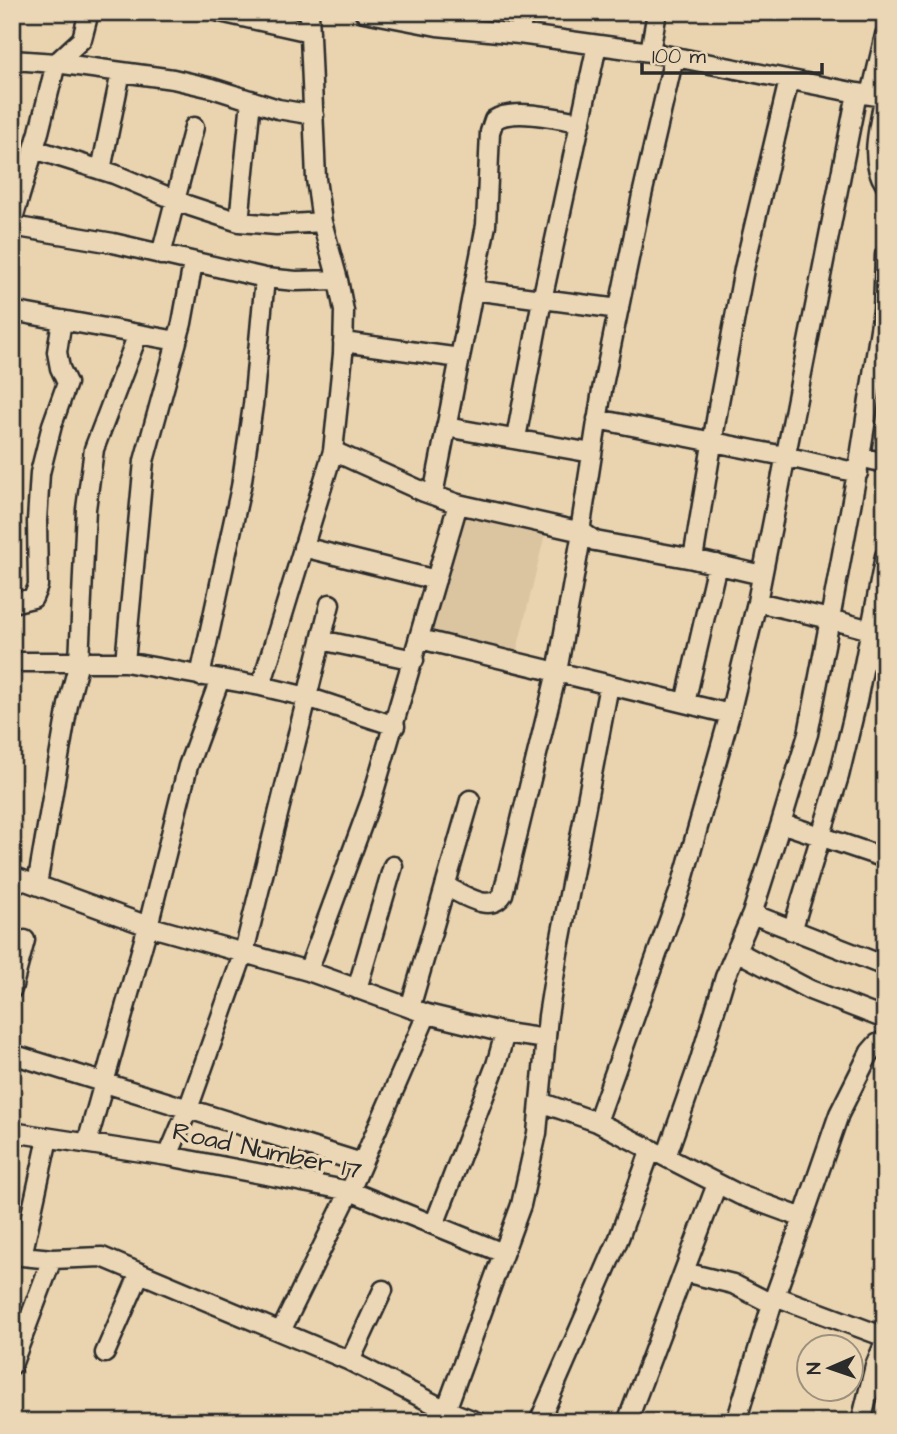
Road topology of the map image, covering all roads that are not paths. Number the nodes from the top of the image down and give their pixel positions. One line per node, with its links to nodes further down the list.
1 (89, 12): 15 (street)
2 (220, 12): 8 (street)
3 (309, 12): 8 (street)
4 (364, 12): 7 (street)
5 (524, 12): 9 (street)
6 (657, 12): 12 (street)
7 (439, 19): 9 (street)
8 (310, 32): 20 (street)
9 (519, 34): 11 (street)
10 (885, 35): 18 (street)
11 (597, 45): 12 (street); 21 (street)
12 (650, 52): 13 (street)
13 (674, 57): 17 (street); 37 (street)
14 (12, 60): 15 (street)
15 (56, 63): 16 (street); 23 (street)
16 (121, 72): 19 (street); 24 (street)
17 (789, 79): 18 (street); 48 (street)
18 (874, 96): 25 (street); 51 (street)
19 (251, 100): 20 (street); 27 (street)
20 (314, 115): 28 (street)
21 (582, 122): 35 (street); 36 (street)
22 (194, 127): 26 (street)
23 (34, 149): 24 (street); 29 (street)
24 (101, 170): 26 (street)
25 (885, 183)
26 (174, 200): 27 (street); 30 (street)
27 (239, 222): 28 (street)
28 (322, 222): 34 (street)
29 (12, 224): 30 (street)
30 (162, 255): 32 (street)
31 (885, 255): 39 (street)
32 (193, 263): 33 (street); 42 (street)
33 (265, 278): 34 (street); 75 (street)
34 (338, 280): 43 (street)
35 (473, 290): 36 (street); 44 (street)
36 (542, 300): 37 (street); 47 (street)
37 (619, 309): 45 (street)
38 (12, 311): 40 (street)
39 (884, 311): 53 (street)
40 (62, 320): 41 (street); 64 (street)
41 (138, 334): 42 (street); 72 (street)
42 (177, 341): 73 (street)
43 (343, 342): 44 (street); 49 (street)
44 (460, 358): 46 (street)
45 (597, 419): 48 (street); 50 (street)
46 (446, 427): 47 (street); 54 (street)
47 (516, 438): 50 (street)
48 (712, 442): 51 (street); 59 (street)
49 (333, 451): 54 (street); 57 (street)
50 (592, 453): 56 (street)
51 (786, 457): 53 (street); 61 (street)
52 (885, 463): 53 (street)
53 (859, 465): 66 (street)
54 (433, 495): 55 (street)
55 (458, 504): 56 (street); 62 (street)
56 (582, 532): 59 (street); 74 (street)
57 (303, 547): 62 (street); 78 (street)
58 (885, 556): 67 (street)
59 (693, 559): 60 (street)
60 (717, 564): 61 (street); 80 (street)
61 (762, 575): 63 (street)
62 (436, 580): 68 (street)
63 (757, 602): 66 (street); 81 (street)
64 (12, 603)
65 (330, 604): 69 (street)
66 (830, 619): 67 (street); 84 (street)
67 (878, 632): 85 (street)
68 (420, 639): 70 (street); 74 (street)
69 (321, 640): 70 (street); 79 (street)
70 (414, 660): 82 (street)
71 (12, 662): 72 (street)
72 (79, 662): 73 (street); 89 (street)
73 (125, 662): 75 (street)
74 (556, 672): 77 (street); 90 (street)
75 (200, 676): 76 (street)
76 (219, 679): 78 (street); 92 (street)
77 (609, 685): 80 (street); 104 (street)
78 (261, 686): 79 (street)
79 (307, 697): 82 (street); 96 (street)
80 (685, 703): 81 (street)
81 (730, 714): 110 (street)
82 (395, 726): 98 (street)
83 (470, 800): 90 (street)
84 (781, 823): 85 (street); 91 (street)
85 (822, 836): 86 (street); 93 (street)
86 (885, 858)
87 (393, 866): 100 (street)
88 (12, 876): 89 (street)
89 (37, 885): 92 (street)
90 (445, 886): 101 (street)
91 (752, 914): 93 (street); 95 (street)
92 (148, 926): 96 (street); 107 (street)
93 (792, 931): 97 (street)
94 (25, 940): 99 (street)
95 (736, 951): 102 (street); 114 (street)
96 (244, 952): 98 (street); 109 (street)
97 (885, 967)
98 (308, 971): 100 (street)
99 (12, 989)
100 (357, 989): 101 (street)
101 (418, 1011): 103 (street); 116 (street)
102 (885, 1019)
103 (505, 1033): 104 (street); 120 (street)
104 (546, 1039): 108 (street)
105 (885, 1040): 119 (street)
106 (12, 1054): 107 (street)
107 (105, 1083): 109 (street); 113 (street)
108 (540, 1102): 110 (street); 121 (street)
109 (188, 1109): 115 (street); 116 (street)
110 (597, 1122): 114 (street)
111 (12, 1132): 112 (street, Road Number 17)
112 (48, 1138): 113 (street, Road Number 17); 122 (street)
113 (87, 1143): 115 (street, Road Number 17)
114 (659, 1153): 117 (street); 135 (street)
115 (168, 1156): 118 (street, Road Number 17)
116 (362, 1163): 118 (street)
117 (717, 1184): 119 (street); 124 (street)
118 (350, 1191): 120 (street, Road Number 17); 128 (street)
119 (803, 1218): 127 (street)
120 (434, 1226): 121 (street, Road Number 17)
121 (503, 1253): 133 (street)
122 (17, 1256): 123 (street)
123 (52, 1259): 125 (street); 132 (street)
124 (684, 1272): 127 (street); 136 (street)
125 (140, 1273): 128 (street); 130 (street)
126 (383, 1290): 131 (street)
127 (773, 1300): 129 (street); 137 (street)
128 (281, 1331): 131 (street)
129 (885, 1339): 138 (street)
130 (105, 1353)
131 (350, 1361): 133 (street)
132 (12, 1366)
133 (437, 1412): 134 (street)
134 (477, 1422)
135 (539, 1422)
136 (627, 1422)
137 (736, 1422)
138 (861, 1422)

